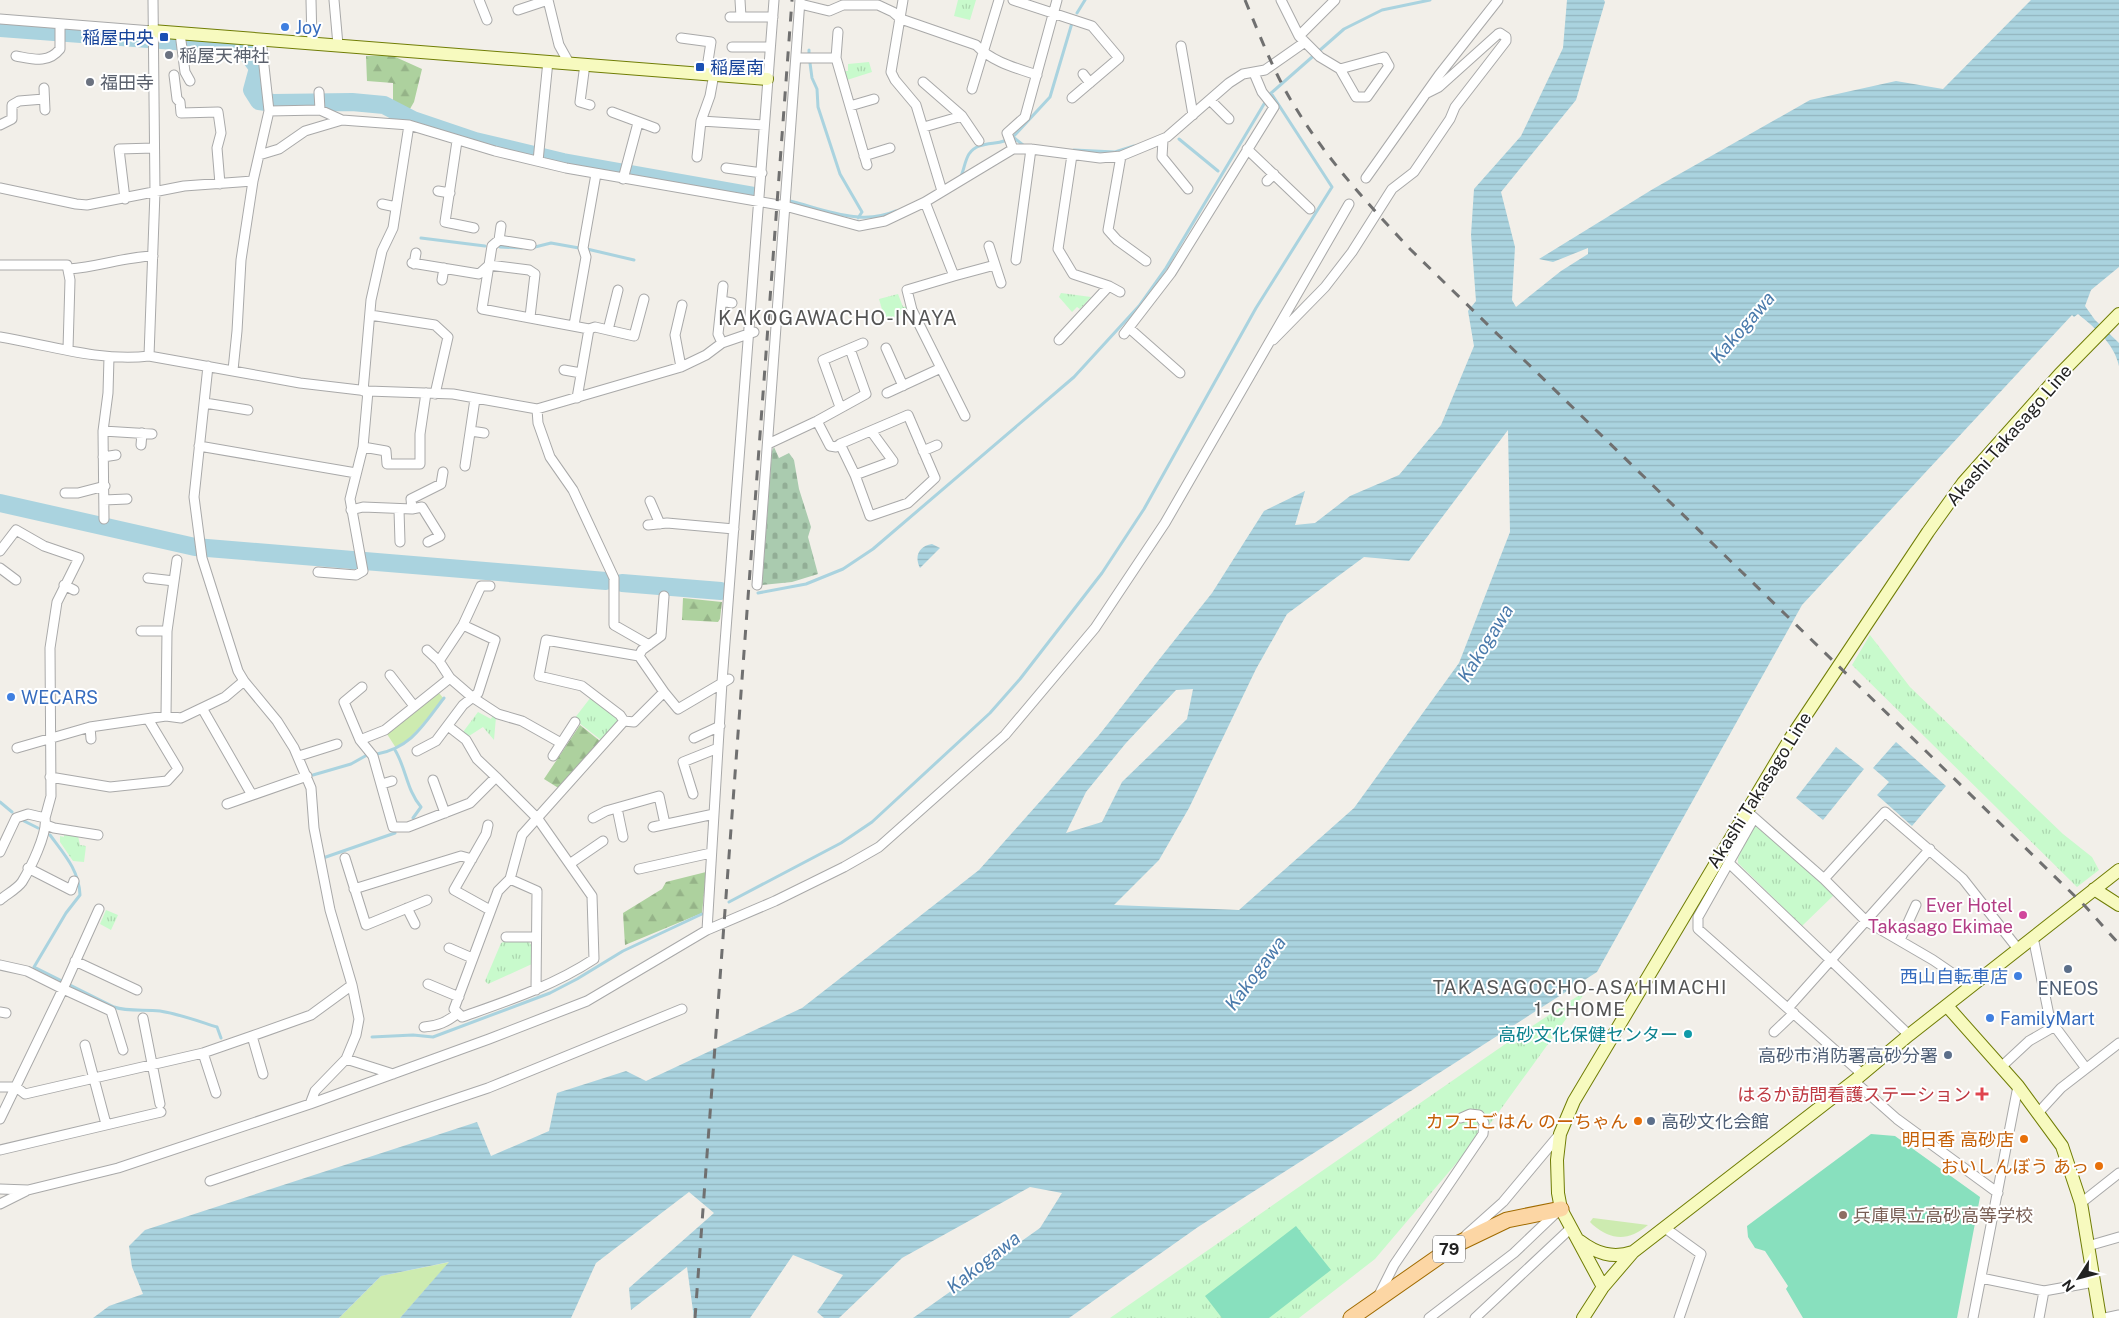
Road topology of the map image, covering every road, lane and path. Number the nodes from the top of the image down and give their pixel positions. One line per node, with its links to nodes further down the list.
1 (153, 0): 26 (street)
2 (311, 0): 32 (street)
3 (334, 0): 33 (street)
4 (479, 0): 24 (street)
5 (548, 0): 17 (street); 42 (street)
6 (740, 0): 20 (street)
7 (774, 0): 21 (street)
8 (904, 0): 23 (street)
9 (999, 0): 37 (street)
10 (1013, 0): 18 (street)
11 (1057, 0): 18 (street)
12 (1280, 0): 31 (street)
13 (1335, 0): 31 (street)
14 (1498, 0): 57 (street)
15 (800, 2): 16 (street); 39 (street)
16 (852, 3): 23 (street)
17 (518, 10)
18 (1054, 12): 49 (street); 53 (street)
19 (730, 17): 20 (street)
20 (741, 17): 21 (street)
21 (773, 17): 36 (street)
22 (0, 19): 25 (street)
23 (901, 19): 37 (street); 77 (street)
24 (487, 20)
25 (60, 30): 26 (street); 38 (street)
26 (152, 31): 28 (street); 82 (street)
27 (838, 32): 40 (street)
28 (180, 37): 30 (street); 51 (street)
29 (681, 38): 46 (street)
30 (261, 39): 32 (street); 66 (street)
31 (1305, 42): 44 (street); 45 (street)
32 (312, 43): 33 (street)
33 (338, 45): 41 (street)
34 (1181, 46): 68 (street)
35 (732, 47): 36 (street)
36 (770, 47): 50 (street)
37 (984, 54): 49 (street); 55 (street)
38 (16, 56)
39 (796, 58): 40 (street); 114 (street)
40 (836, 58): 63 (street)
41 (548, 61): 42 (street); 92 (street)
42 (568, 63): 43 (street)
43 (586, 64): 46 (street); 62 (street)
44 (1340, 69): 44 (street)
45 (1254, 73): 61 (street); 86 (street)
46 (710, 74): 50 (street); 72 (street)
47 (1083, 74): 53 (street)
48 (174, 75): 103 (street)
49 (1037, 75): 84 (street)
50 (768, 79): 76 (street)
51 (190, 81)
52 (924, 82): 69 (street)
53 (1090, 83): 58 (street)
54 (44, 88): 59 (street)
55 (972, 89)
56 (320, 92): 65 (street)
57 (1427, 93): 98 (street); 158 (street)
58 (1072, 98)
59 (44, 99): 64 (street); 74 (street)
60 (874, 99): 63 (street)
61 (1210, 100): 68 (street); 70 (street)
62 (590, 105)
63 (850, 106): 89 (street)
64 (45, 110)
65 (320, 110): 66 (street); 71 (street)
66 (269, 111): 87 (street)
67 (612, 112): 73 (street)
68 (1193, 115): 80 (street)
69 (962, 116): 77 (street); 81 (street)
70 (1229, 119)
71 (342, 120): 75 (street); 87 (street)
72 (701, 121): 76 (street); 91 (street)
73 (638, 123): 78 (street); 99 (street)
74 (0, 125)
75 (409, 125): 79 (street); 115 (street)
76 (764, 125): 95 (street)
77 (924, 127): 105 (street)
78 (655, 128)
79 (458, 140): 92 (street); 108 (street)
80 (1163, 140): 90 (street); 101 (street)
81 (979, 141)
82 (154, 148): 107 (street); 109 (street)
83 (890, 148): 89 (street)
84 (1013, 149): 85 (street); 105 (street)
85 (1031, 149): 88 (street); 125 (street)
86 (1248, 149): 97 (street); 167 (street)
87 (259, 155): 100 (street)
88 (1072, 155): 90 (street); 135 (street)
89 (864, 156): 93 (street)
90 (1121, 156): 123 (street)
91 (697, 157)
92 (538, 161): 96 (street)
93 (867, 165)
94 (726, 168): 95 (street)
95 (762, 173): 110 (street)
96 (596, 174): 99 (street); 147 (street)
97 (1274, 174): 102 (street); 116 (street)
98 (1366, 178)
99 (623, 179): 110 (street)
100 (253, 181): 103 (street); 164 (street)
101 (1187, 182)
102 (1267, 182)
103 (220, 184): 107 (street)
104 (0, 188): 109 (street)
105 (941, 188): 111 (street)
106 (438, 191): 108 (street)
107 (154, 192): 109 (street); 124 (street)
108 (450, 193): 118 (street)
109 (125, 199)
110 (760, 202): 114 (street); 150 (street)
111 (925, 202): 114 (street); 131 (street)
112 (382, 204): 115 (street)
113 (1348, 204): 158 (street)
114 (785, 206): 187 (street)
115 (396, 207): 145 (street)
116 (1296, 209)
117 (501, 226): 119 (street)
118 (474, 228)
119 (499, 240): 120 (street); 127 (street)
120 (531, 245)
121 (989, 246): 128 (street)
122 (416, 252): 129 (street)
123 (1143, 255)
124 (153, 256): 130 (street); 160 (street)
125 (1016, 260)
126 (0, 265): 130 (street)
127 (489, 265): 129 (street); 146 (street); 146 (street)
128 (995, 265): 131 (street); 133 (street)
129 (444, 268): 132 (street)
130 (69, 269): 156 (street)
131 (954, 276): 163 (street)
132 (442, 280)
133 (1001, 283)
134 (724, 286): 139 (street)
135 (1109, 286): 137 (street); 152 (street)
136 (618, 290): 149 (street)
137 (1120, 292)
138 (644, 299): 143 (street)
139 (722, 302): 140 (street); 153 (street)
140 (732, 303)
141 (682, 305): 162 (street)
142 (631, 308): 143 (street)
143 (641, 311): 149 (street)
144 (2119, 314): 271 (street, Akashi Takasago Line)
145 (370, 315): 169 (street); 171 (street)
146 (530, 318): 147 (street)
147 (574, 325): 148 (street)
148 (589, 329): 149 (street); 166 (street)
149 (608, 330)
150 (752, 332): 153 (street); 210 (street)
151 (0, 337): 156 (street)
152 (1059, 340)
153 (722, 343): 162 (street)
154 (863, 343): 157 (street)
155 (886, 348): 168 (street)
156 (68, 349): 159 (street)
157 (850, 349): 175 (street); 175 (street)
158 (1264, 349): 307 (street)
159 (108, 356): 160 (street); 180 (street)
160 (149, 356): 161 (street)
161 (208, 366): 164 (street); 174 (street)
162 (681, 367): 173 (street)
163 (941, 368): 168 (street); 178 (street)
164 (233, 370): 169 (street)
165 (564, 370): 166 (street)
166 (581, 373): 173 (street)
167 (1180, 373)
168 (904, 386): 170 (street)
169 (365, 391): 171 (street); 191 (street)
170 (887, 393)
171 (431, 394): 172 (street); 191 (street)
172 (475, 398): 176 (street); 182 (street)
173 (576, 398): 176 (street)
174 (205, 403): 177 (street); 190 (street)
175 (840, 407): 179 (street)
176 (537, 409): 228 (street)
177 (248, 410)
178 (965, 416)
179 (817, 421): 187 (street); 188 (street)
180 (103, 430): 183 (street); 194 (street)
181 (871, 431): 188 (street); 192 (street); 198 (street)
182 (471, 432): 184 (street); 195 (street)
183 (142, 433): 185 (street); 186 (street)
184 (484, 433)
185 (152, 434)
186 (141, 444)
187 (768, 444): 222 (street)
188 (840, 444): 198 (street)
189 (938, 445): 192 (street)
190 (199, 446): 197 (street); 235 (street)
191 (363, 447): 197 (street)
192 (923, 451): 198 (street)
193 (116, 455): 194 (street)
194 (103, 457): 199 (street)
195 (465, 466)
196 (443, 472): 204 (street)
197 (356, 473): 205 (street)
198 (855, 475)
199 (105, 486): 200 (street); 202 (street)
200 (65, 493)
201 (127, 499): 202 (street)
202 (104, 500): 207 (street)
203 (650, 501): 208 (street)
204 (412, 509): 206 (street); 212 (street)
205 (351, 510): 206 (street); 216 (street)
206 (399, 510): 211 (street)
207 (104, 519)
208 (660, 524): 209 (street); 210 (street)
209 (648, 526)
210 (734, 529): 234 (street)
211 (400, 542)
212 (428, 542)
213 (0, 551): 220 (street)
214 (177, 560): 219 (street)
215 (0, 568): 218 (street)
216 (318, 572)
217 (148, 578): 219 (street)
218 (16, 580)
219 (174, 581): 227 (street)
220 (64, 585): 223 (street); 249 (street)
221 (490, 586): 225 (street)
222 (757, 586)
223 (74, 590)
224 (664, 596): 228 (street)
225 (463, 624): 231 (street); 238 (street)
226 (141, 631): 227 (street)
227 (167, 631): 241 (street)
228 (649, 645): 230 (street)
229 (427, 650): 231 (street)
230 (639, 656): 237 (street); 243 (street)
231 (439, 661): 233 (street)
232 (390, 675): 239 (street)
233 (450, 678): 238 (street); 239 (street)
234 (726, 680): 237 (street); 246 (street)
235 (244, 681): 240 (street); 257 (street)
236 (362, 688): 251 (street)
237 (664, 692): 243 (street)
238 (472, 697): 245 (street); 252 (street)
239 (414, 706): 251 (street)
240 (202, 708): 241 (street); 266 (street)
241 (166, 716): 242 (street)
242 (148, 719): 247 (street); 260 (street)
243 (624, 721): 273 (street)
244 (575, 722): 252 (street)
245 (448, 726): 256 (street); 261 (street)
246 (720, 726): 248 (street); 255 (street)
247 (90, 727): 249 (street); 250 (street)
248 (694, 738)
249 (51, 739): 254 (street); 260 (street)
250 (92, 739)
251 (360, 740): 264 (street)
252 (561, 743): 258 (street)
253 (337, 744): 257 (street)
254 (17, 748)
255 (718, 748): 265 (street); 270 (street)
256 (417, 751)
257 (299, 756): 259 (street)
258 (553, 756)
259 (306, 776): 266 (street); 319 (street)
260 (50, 777): 274 (street)
261 (496, 778): 269 (street); 273 (street)
262 (433, 780): 269 (street)
263 (392, 781): 264 (street)
264 (382, 784): 269 (street)
265 (693, 794)
266 (252, 795): 267 (street)
267 (227, 804)
268 (617, 808): 272 (street); 275 (street); 280 (street)
269 (445, 813)
270 (714, 814): 275 (street); 285 (street)
271 (1750, 814): 288 (street); 294 (street); 356 (street, Akashi Takasago Line)
272 (593, 818)
273 (538, 819): 289 (street); 293 (street)
274 (46, 821): 278 (street); 284 (street); 290 (street)
275 (665, 824): 276 (street)
276 (652, 827)
277 (489, 831): 287 (street)
278 (87, 833): 279 (street); 282 (street)
279 (98, 835)
280 (623, 837)
281 (602, 841): 289 (street)
282 (85, 843)
283 (1930, 849): 294 (street); 305 (street); 313 (street)
284 (0, 852)
285 (712, 853): 291 (street); 307 (street)
286 (345, 858): 296 (street)
287 (472, 859): 296 (street); 304 (street)
288 (1729, 863): 315 (street); 327 (street)
289 (571, 864): 323 (street)
290 (28, 868): 295 (street); 298 (street)
291 (640, 870)
292 (2119, 870): 297 (street)
293 (510, 879): 304 (street); 309 (street)
294 (1824, 879): 305 (street)
295 (74, 881)
296 (354, 889): 302 (street)
297 (2094, 889): 301 (street); 310 (street)
298 (0, 900)
299 (428, 900): 302 (street)
300 (1916, 905): 311 (street)
301 (2119, 905)
302 (407, 908): 306 (street)
303 (99, 909): 316 (street)
304 (490, 910): 314 (street)
305 (1866, 921): 311 (street); 315 (street)
306 (414, 924)
307 (707, 930): 344 (street)
308 (506, 937): 309 (street)
309 (536, 937): 323 (street)
310 (2033, 937): 313 (street); 330 (street)
311 (1900, 940): 321 (street)
312 (449, 948): 314 (street)
313 (2018, 949): 321 (street)
314 (472, 958): 324 (street)
315 (1832, 960): 327 (street); 333 (street)
316 (76, 961): 320 (street); 322 (street)
317 (0, 965): 320 (street)
318 (428, 984): 324 (street)
319 (352, 985): 334 (street); 339 (street)
320 (64, 986): 337 (street); 349 (street)
321 (1971, 986): 325 (street)
322 (137, 990)
323 (536, 990): 328 (street)
324 (459, 996): 328 (street)
325 (1947, 1006): 333 (street); 341 (street)
326 (682, 1010): 359 (street)
327 (1791, 1010): 332 (street); 346 (street)
328 (458, 1013): 331 (street)
329 (143, 1018): 340 (street)
330 (2055, 1026): 341 (street); 342 (street)
331 (424, 1027)
332 (1774, 1032)
333 (1909, 1035): 346 (street)
334 (252, 1036): 338 (street); 343 (street)
335 (85, 1045): 345 (street)
336 (2117, 1048): 342 (street)
337 (123, 1050)
338 (203, 1053): 340 (street); 350 (street)
339 (346, 1059): 344 (street); 351 (street)
340 (153, 1064): 345 (street); 355 (street)
341 (2001, 1067): 348 (street)
342 (2085, 1067): 352 (street)
343 (263, 1074)
344 (393, 1074): 351 (street)
345 (94, 1078): 349 (street); 355 (street)
346 (1858, 1078): 362 (street); 366 (street)
347 (0, 1086): 349 (street)
348 (2018, 1086): 352 (street); 362 (street)
349 (16, 1087): 354 (street)
350 (216, 1094)
351 (310, 1104): 361 (street)
352 (2038, 1113): 363 (street)
353 (1461, 1118): 376 (street)
354 (0, 1119)
355 (106, 1124): 357 (street)
356 (1560, 1134): 365 (street, Akashi Takasago Line); 369 (street)
357 (0, 1150)
358 (2119, 1173): 363 (street)
359 (210, 1181)
360 (0, 1189): 361 (street)
361 (28, 1190): 364 (street)
362 (1998, 1193): 372 (street)
363 (2081, 1203): 370 (street)
364 (0, 1204)
365 (1561, 1209): 367 (street, Akashi Takasago Line); 369 (main road, 79); 379 (street)
366 (1665, 1228): 371 (street); 382 (street)
367 (1575, 1234): 371 (street); 374 (street, Akashi Takasago Line); 380 (street)
368 (2119, 1237): 370 (street)
369 (1457, 1244): 376 (main road, 79)
370 (2088, 1246): 373 (street)
371 (1632, 1252): 374 (street)
372 (1981, 1278): 375 (street); 383 (street)
373 (2094, 1282): 375 (street); 385 (street)
374 (1603, 1287): 381 (street)
375 (2044, 1291): 384 (street)
376 (1377, 1300): 378 (main road, 79)
377 (2119, 1315): 386 (street)
378 (1351, 1318)
379 (1430, 1318)
380 (1475, 1318)
381 (1583, 1318)
382 (1678, 1318)
383 (1973, 1318)
384 (2039, 1318)
385 (2100, 1318)
386 (2105, 1318)

